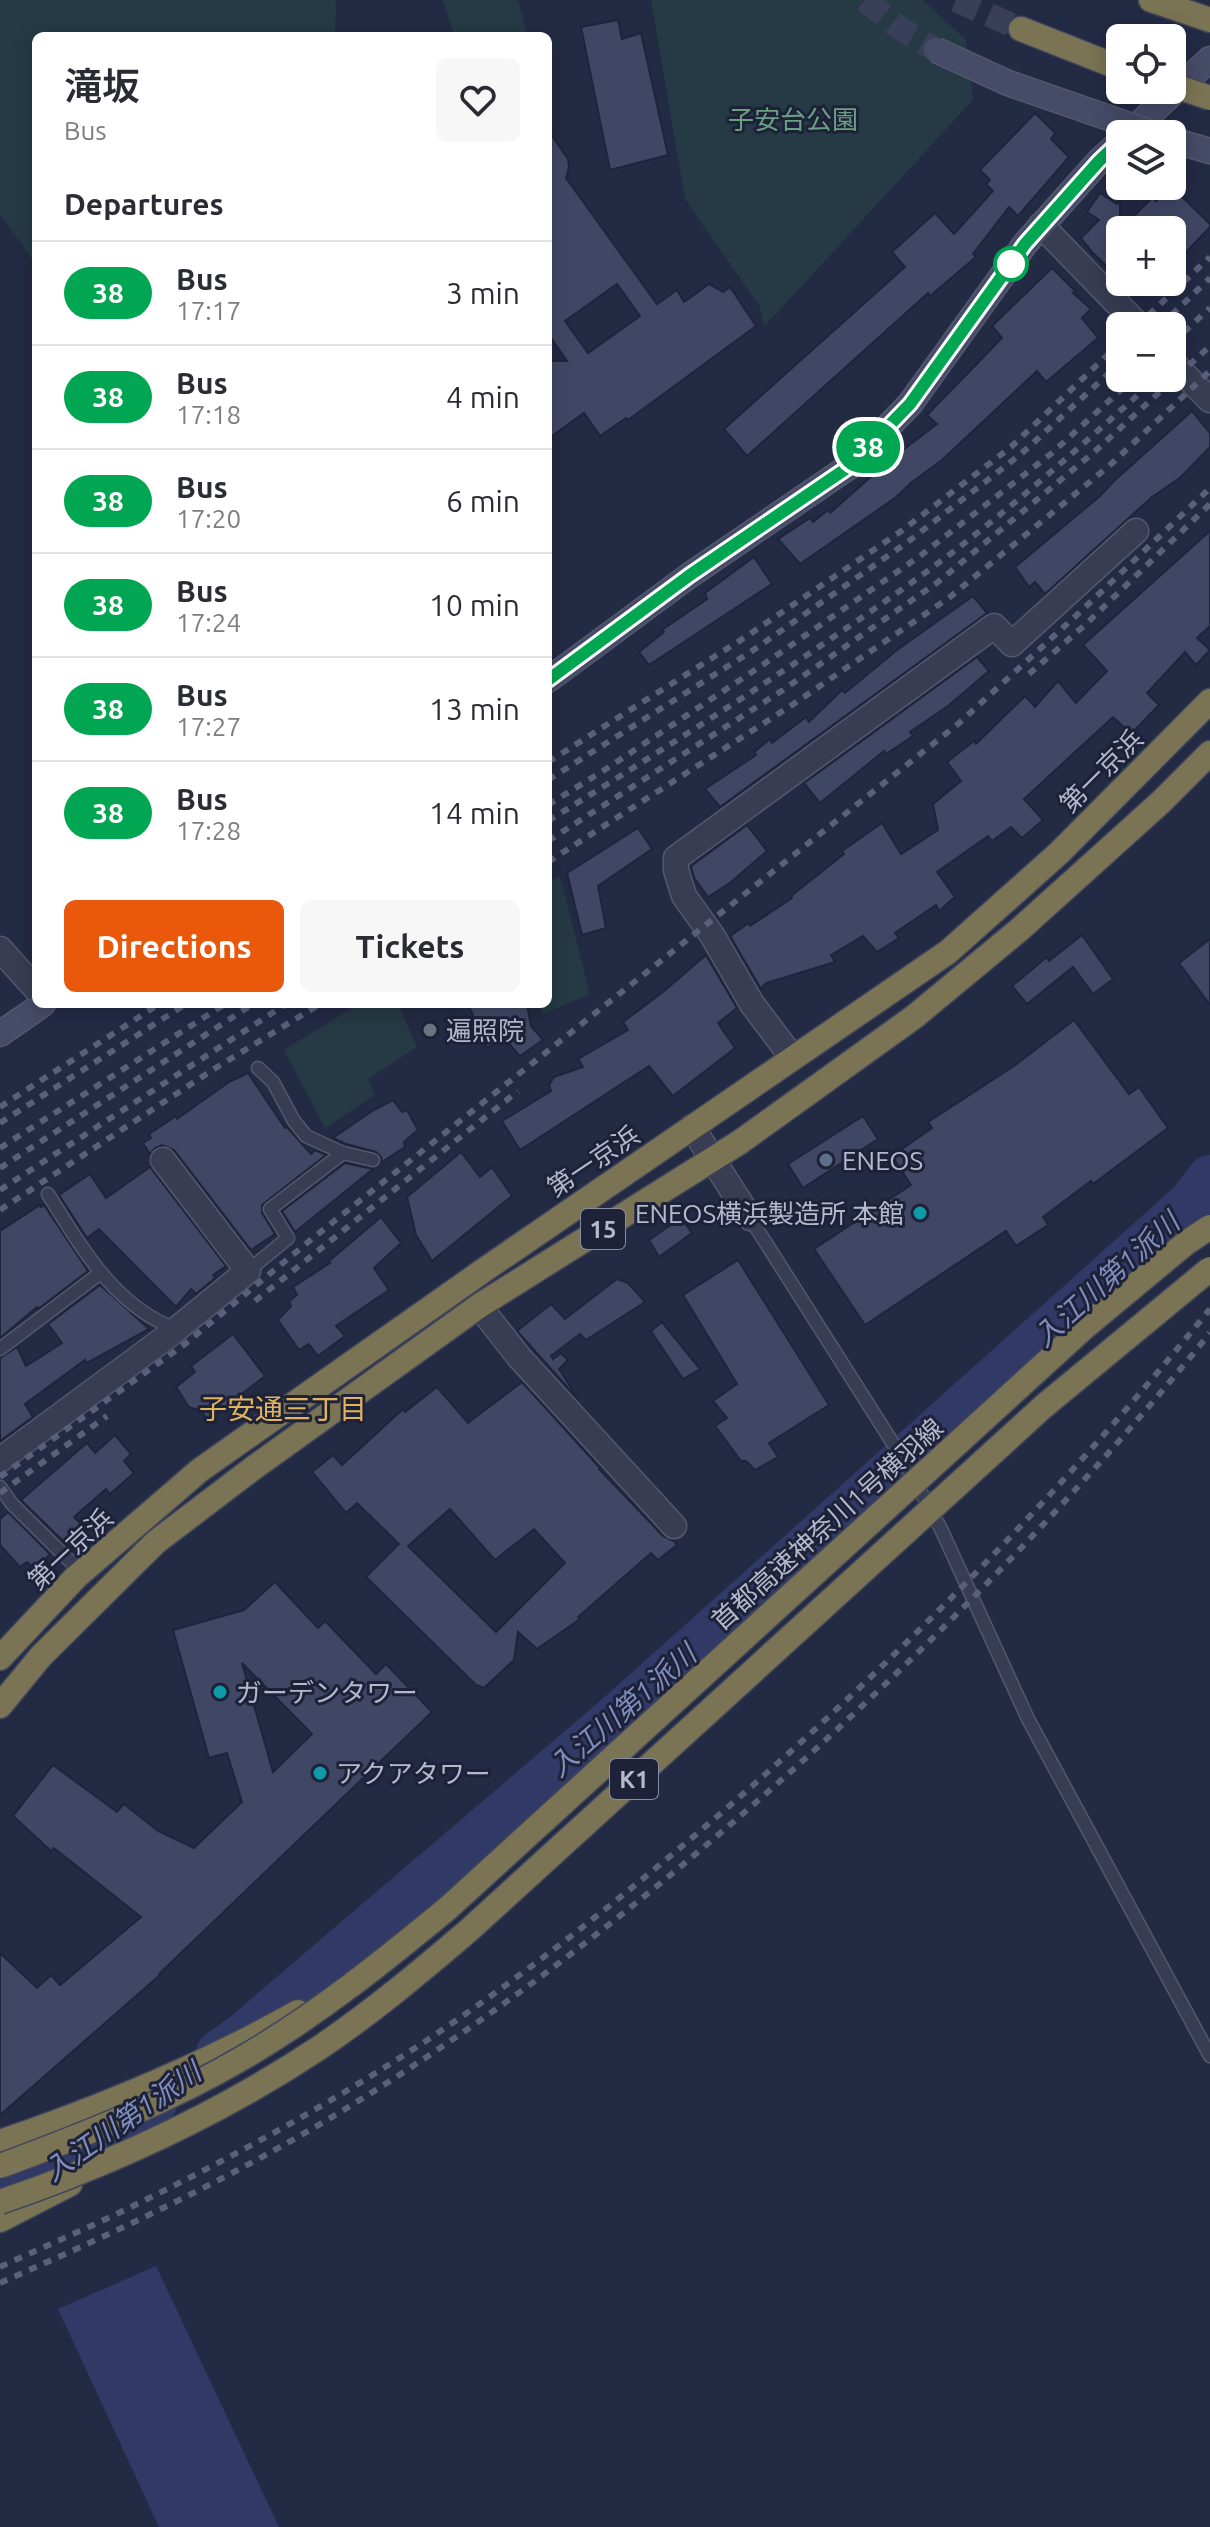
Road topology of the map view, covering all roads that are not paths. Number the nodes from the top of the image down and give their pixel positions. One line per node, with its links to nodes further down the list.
1 (1151, 0): 2 (highway)
2 (1210, 20)
3 (1021, 29): 6 (highway)
4 (936, 50): 9 (street, bridge)
5 (1210, 59): 10 (street)
6 (1106, 62)
7 (1186, 90): 8 (highway, bridge)
8 (1210, 98)
9 (1115, 120)
10 (1143, 120)
11 (1186, 144): 12 (street)
12 (1210, 151)
13 (1106, 155): 14 (street)
14 (1041, 225): 15 (street); 19 (street)
15 (1125, 312)
16 (1186, 376): 17 (street)
17 (1210, 400)
18 (1136, 531): 26 (street)
19 (552, 677)
20 (1210, 701): 26 (highway, 第一京浜 / 15)
21 (1210, 753): 30 (highway, 第一京浜 / 15)
22 (0, 949): 23 (street)
23 (32, 985)
24 (37, 1008): 25 (street)
25 (0, 1034)
26 (792, 1057): 28 (highway, 第一京浜 / 15)
27 (258, 1068): 29 (lane)
28 (692, 1127): 30 (street); 45 (highway, 第一京浜 / 15)
29 (343, 1153): 32 (lane); 37 (lane)
30 (712, 1159): 34 (street); 39 (highway, 第一京浜 / 15)
31 (163, 1160): 37 (street)
32 (373, 1160)
33 (48, 1194): 38 (lane)
34 (750, 1218): 49 (lane, bridge)
35 (1210, 1227): 48 (highway, 首都高速神奈川1号横羽線 / K1, bridge)
36 (1210, 1269): 51 (highway, K1, bridge)
37 (248, 1271): 40 (street)
38 (99, 1274): 40 (lane); 41 (lane)
39 (479, 1306): 44 (street); 47 (highway, 第一京浜 / 15)
40 (176, 1329): 42 (street)
41 (0, 1349)
42 (0, 1460)
43 (0, 1487): 45 (lane)
44 (674, 1526)
45 (81, 1572): 46 (highway, 第一京浜 / 15)
46 (0, 1658)
47 (0, 1706)
48 (399, 1948): 50 (highway, bridge); 52 (highway, 首都高速神奈川1号横羽線 / K1, bridge)
49 (1210, 2056)
50 (0, 2142)
51 (143, 2145): 53 (highway, K1, bridge); 54 (highway, bridge)
52 (0, 2166)
53 (0, 2202)
54 (0, 2220)

